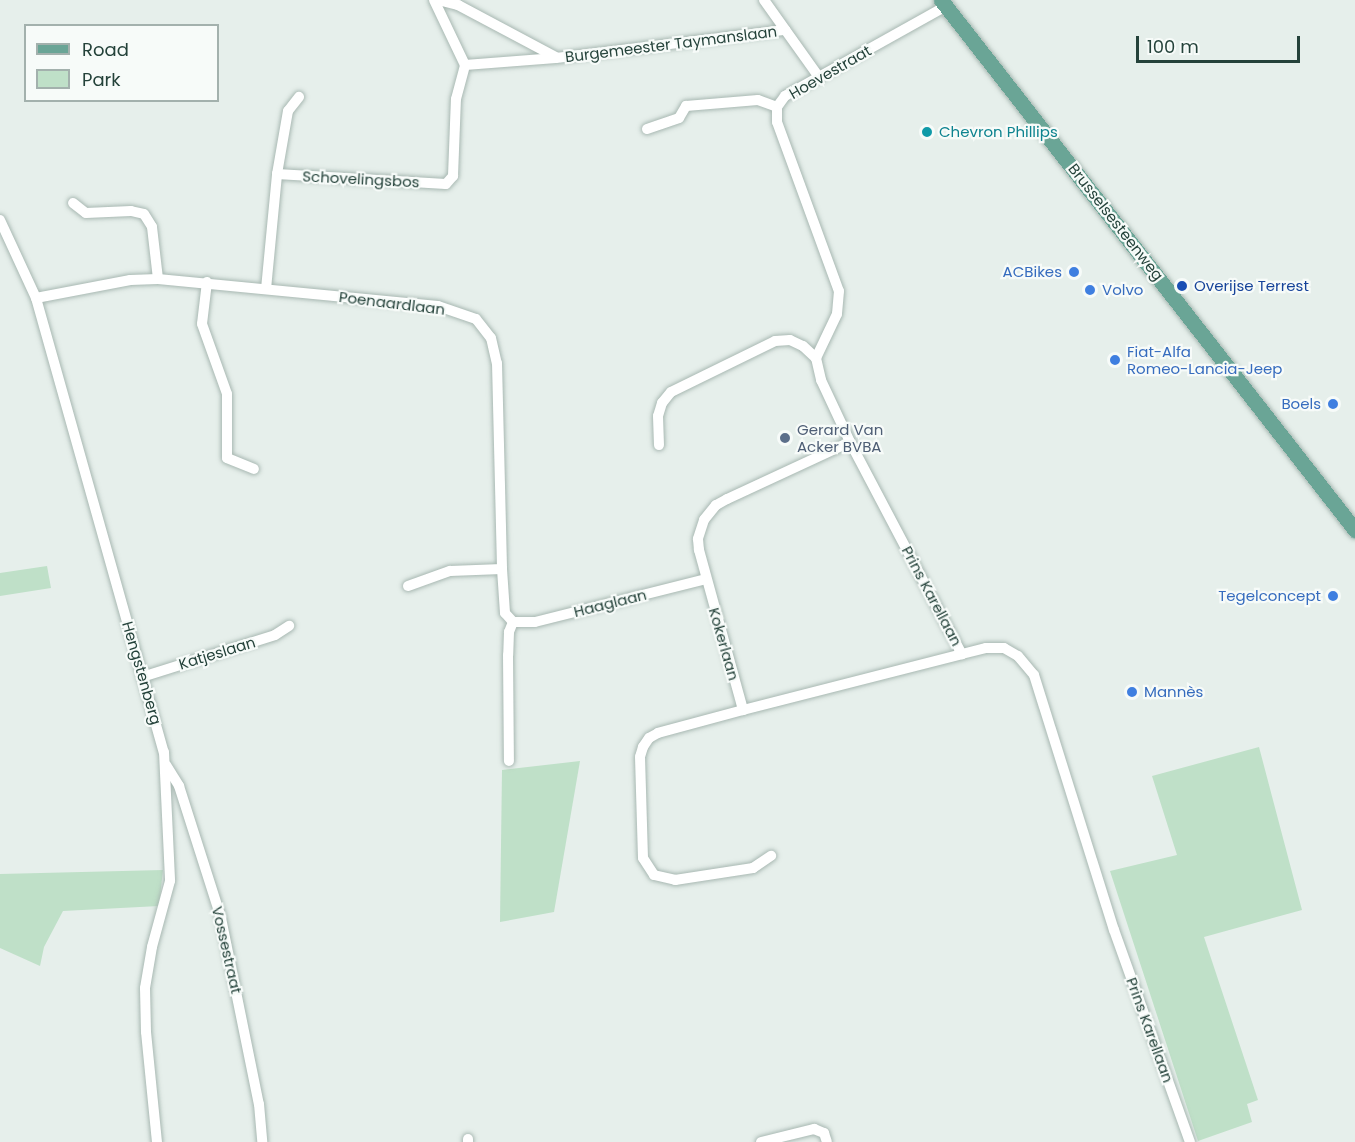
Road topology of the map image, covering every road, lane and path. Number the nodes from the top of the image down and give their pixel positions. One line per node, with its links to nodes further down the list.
1 (436, 0): 5 (street, Burgemeester Taymanslaan); 6 (street, Burgemeester Taymanslaan)
2 (764, 0): 4 (street)
3 (943, 3): 7 (street, Hoevestraat); 22 (main road, Brusselsesteenweg)
4 (785, 30): 5 (street, Burgemeester Taymanslaan); 7 (street)
5 (556, 58): 6 (street, Burgemeester Taymanslaan)
6 (465, 65): 11 (street, Schovelingsbos)
7 (819, 77): 9 (street, Hoevestraat)
8 (299, 97): 11 (street)
9 (777, 107): 10 (street, Hoevestraat); 18 (street)
10 (647, 129)
11 (277, 174): 16 (street)
12 (74, 203): 14 (street)
13 (0, 220): 17 (street, Hengstenberg)
14 (158, 279): 15 (street, Poenaardlaan); 17 (street, Poenaardlaan)
15 (207, 282): 16 (street, Poenaardlaan); 21 (street)
16 (266, 288): 23 (street, Poenaardlaan)
17 (36, 298): 29 (street, Hengstenberg)
18 (816, 358): 19 (street, Prins Karellaan); 20 (street)
19 (850, 442): 24 (street, Kokerlaan); 28 (street, Prins Karellaan)
20 (659, 445)
21 (254, 469)
22 (1355, 530)
23 (502, 568): 25 (street); 26 (street, Poenaardlaan)
24 (706, 579): 26 (street, Haaglaan); 30 (street, Kokerlaan)
25 (408, 586)
26 (513, 622): 31 (street, Poenaardlaan)
27 (290, 626): 29 (street, Katjeslaan)
28 (962, 654): 30 (street); 38 (street, Prins Karellaan)
29 (142, 677): 32 (street, Hengstenberg)
30 (743, 710): 33 (street)
31 (509, 761)
32 (166, 765): 34 (street, Hengstenberg); 35 (street, Vossestraat)
33 (771, 856)
34 (158, 1142)
35 (262, 1142)
36 (761, 1142): 37 (street)
37 (827, 1142)
38 (1190, 1142)

